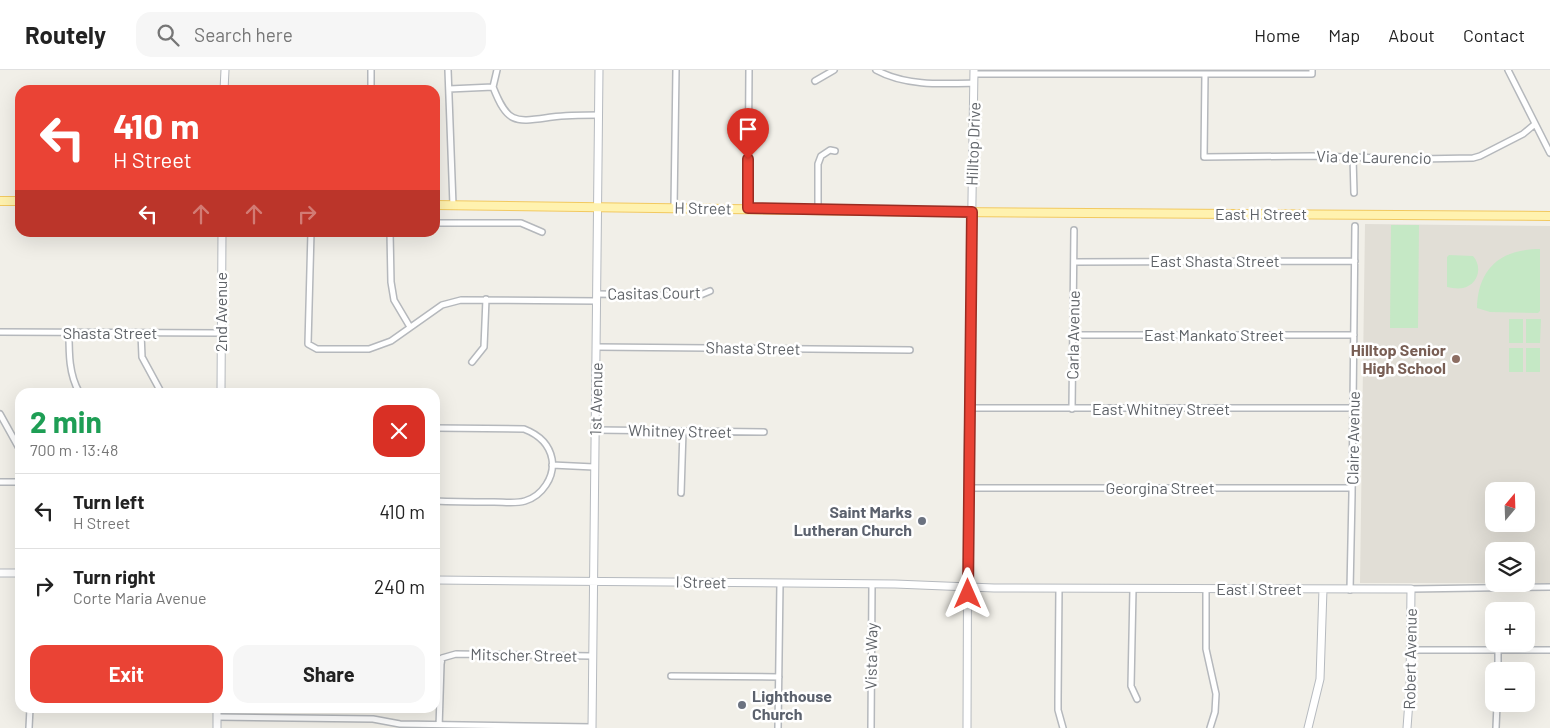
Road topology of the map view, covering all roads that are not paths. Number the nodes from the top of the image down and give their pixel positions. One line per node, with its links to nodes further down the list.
1 (225, 70): 17 (street)
2 (371, 70): 18 (street)
3 (448, 70): 20 (street)
4 (497, 70): 19 (street)
5 (600, 70): 21 (street, 1st Avenue)
6 (676, 70): 32 (street)
7 (749, 70): 33 (street)
8 (834, 70): 15 (street)
9 (876, 70): 16 (street)
10 (1508, 70): 22 (street)
11 (974, 72): 12 (street); 16 (street, Hilltop Drive)
12 (1097, 72): 14 (street)
13 (1312, 72): 14 (street)
14 (1205, 74): 25 (street, Via de Laurencio)
15 (815, 81)
16 (974, 84): 35 (street, Hilltop Drive)
17 (224, 85)
18 (371, 85)
19 (493, 87): 20 (street); 21 (street)
20 (449, 89): 30 (street)
21 (599, 115): 31 (street, 1st Avenue)
22 (1535, 124): 24 (street); 25 (street, Via de Laurencio)
23 (835, 151): 34 (street)
24 (1550, 153)
25 (1353, 157): 26 (street)
26 (1354, 193)
27 (0, 201): 28 (main road)
28 (15, 201)
29 (440, 205): 30 (main road, H Street)
30 (453, 205): 31 (main road, H Street)
31 (598, 206): 32 (main road, H Street); 47 (street, 1st Avenue)
32 (674, 207): 33 (main road, H Street)
33 (748, 208): 34 (main road, H Street)
34 (818, 210): 35 (main road, H Street)
35 (972, 212): 36 (main road, East H Street); 62 (street, Hilltop Drive)
36 (1550, 216)
37 (440, 223): 40 (street)
38 (1355, 226): 44 (street, Claire Avenue)
39 (1074, 230): 45 (street, Carla Avenue)
40 (542, 232)
41 (222, 237): 53 (street, 2nd Avenue)
42 (311, 237): 49 (street)
43 (390, 237): 49 (street)
44 (1355, 260): 45 (street, East Shasta Street); 55 (street, Claire Avenue)
45 (1074, 262): 54 (street, Carla Avenue)
46 (710, 291): 47 (street, Casitas Court)
47 (597, 298): 48 (street); 56 (street, 1st Avenue)
48 (486, 299): 49 (street); 58 (street)
49 (410, 327)
50 (0, 332): 51 (street, Shasta Street)
51 (69, 333): 52 (street, Shasta Street); 59 (street)
52 (141, 333): 53 (street, Shasta Street); 60 (street)
53 (221, 333): 61 (street, 2nd Avenue)
54 (1074, 335): 55 (street, East Mankato Street); 64 (street, Carla Avenue)
55 (1354, 335): 63 (street, Claire Avenue)
56 (596, 347): 57 (street, Shasta Street); 67 (street, 1st Avenue)
57 (910, 350)
58 (472, 362)
59 (77, 388)
60 (159, 388)
61 (221, 388)
62 (969, 408): 64 (street, East Whitney Street); 75 (street, Hilltop Drive)
63 (1353, 408): 64 (street, East Whitney Street); 76 (street, Claire Avenue)
64 (1072, 409)
65 (0, 414): 70 (street)
66 (440, 428): 71 (street)
67 (596, 430): 68 (street, Whitney Street); 72 (street, 1st Avenue)
68 (683, 431): 69 (street, Whitney Street); 77 (street)
69 (764, 432)
70 (15, 441)
71 (552, 465): 72 (street); 78 (street)
72 (594, 467): 82 (street, 1st Avenue)
73 (0, 482): 74 (street)
74 (15, 482)
75 (968, 488): 76 (street, Georgina Street); 85 (street, Hilltop Drive)
76 (1352, 488): 92 (street, Claire Avenue)
77 (682, 493)
78 (440, 501)
79 (0, 573): 80 (street)
80 (15, 573)
81 (440, 580): 82 (street, I Street)
82 (594, 581): 83 (street, I Street); 97 (street, 1st Avenue)
83 (780, 583): 84 (street, I Street); 99 (street)
84 (872, 584): 85 (street, I Street); 112 (street, Vista Way)
85 (968, 587): 86 (street, East I Street); 113 (street, Hilltop Drive)
86 (1058, 588): 88 (street, East I Street); 114 (street)
87 (1550, 588): 91 (street, East I Street)
88 (1133, 589): 89 (street, East I Street); 101 (street)
89 (1206, 589): 90 (street, East I Street); 115 (street)
90 (1323, 589): 92 (street, East I Street); 116 (street)
91 (1411, 589): 92 (street, East I Street); 93 (street, Robert Avenue)
92 (1350, 590)
93 (1411, 650): 96 (street); 117 (street, Robert Avenue)
94 (1535, 650): 95 (street)
95 (1550, 650)
96 (1485, 651)
97 (592, 656): 100 (street, Mitscher Street); 108 (street, 1st Avenue)
98 (672, 676): 99 (street)
99 (779, 676): 111 (street)
100 (440, 695)
101 (1136, 699)
102 (1497, 712): 118 (street)
103 (30, 713): 109 (street)
104 (217, 713): 106 (street)
105 (439, 713): 107 (street, Mitscher Street)
106 (217, 717): 107 (street); 110 (street)
107 (439, 726): 108 (street)
108 (592, 727)
109 (30, 728)
110 (217, 728)
111 (778, 728)
112 (870, 728)
113 (967, 728)
114 (1063, 728)
115 (1210, 728)
116 (1308, 728)
117 (1407, 728)
118 (1496, 728)

